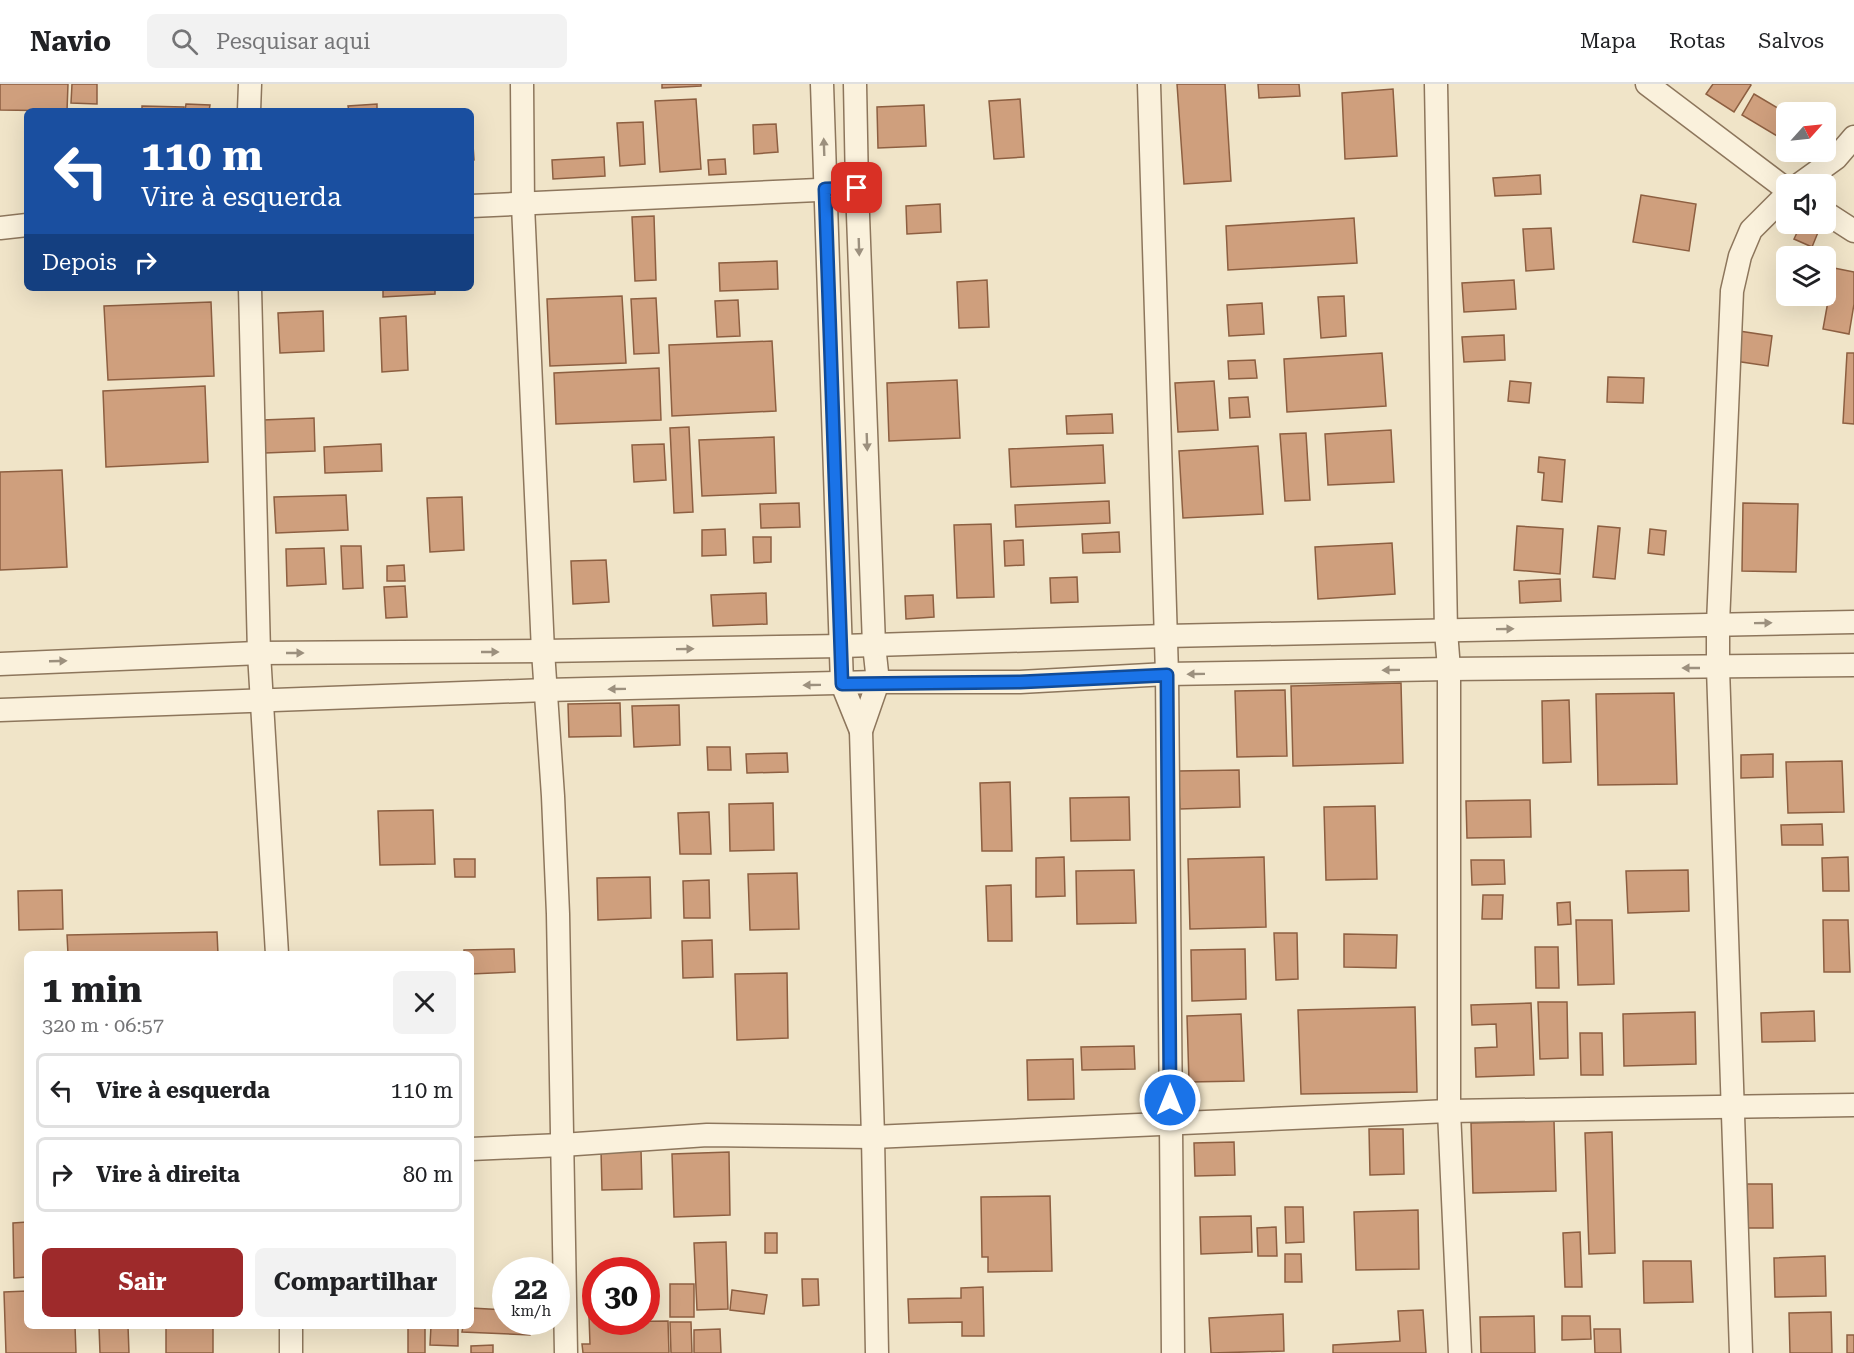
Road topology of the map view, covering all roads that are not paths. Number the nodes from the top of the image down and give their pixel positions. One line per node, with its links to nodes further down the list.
1 (250, 84): 8 (street)
2 (522, 84): 14 (street)
3 (822, 84): 13 (street, one-way to 3)
4 (855, 84): 12 (street)
5 (1149, 84): 25 (street)
6 (1436, 84): 24 (street)
7 (1647, 84): 11 (street)
8 (249, 108)
9 (1854, 137): 10 (street)
10 (1814, 174)
11 (1776, 181)
12 (857, 188): 13 (street); 26 (street, one-way to 26)
13 (825, 189): 14 (street); 27 (street)
14 (524, 204): 16 (street); 28 (street)
15 (1776, 205): 23 (street)
16 (474, 206)
17 (1836, 219): 20 (street)
18 (24, 225): 19 (street)
19 (0, 228)
20 (1854, 231)
21 (250, 291): 29 (street)
22 (1854, 622): 23 (street, one-way to 22)
23 (1718, 624): 24 (street, one-way to 23); 32 (street)
24 (1446, 631): 25 (street); 33 (street)
25 (1166, 636): 26 (street); 34 (street)
26 (874, 645): 27 (street); 35 (street)
27 (842, 646): 28 (street, one-way to 27); 36 (street)
28 (543, 651): 29 (street, one-way to 28); 37 (street)
29 (259, 653): 30 (street, one-way to 29); 38 (street)
30 (0, 664)
31 (1854, 665): 32 (street)
32 (1718, 668): 33 (street, one-way to 33); 43 (street)
33 (1449, 669): 34 (street, one-way to 34); 44 (street)
34 (1167, 675): 35 (street); 45 (street)
35 (878, 682): 36 (street); 40 (street)
36 (842, 684): 37 (street, one-way to 37); 40 (street)
37 (546, 690): 38 (street); 47 (street)
38 (262, 700): 39 (street); 41 (street)
39 (0, 710)
40 (861, 731): 46 (street)
41 (277, 951)
42 (1854, 1105): 43 (street)
43 (1734, 1106): 44 (street); 55 (street)
44 (1449, 1111): 45 (street); 54 (street)
45 (1170, 1124): 46 (street); 53 (street)
46 (873, 1137): 47 (street); 52 (street)
47 (562, 1145): 48 (street); 51 (street)
48 (474, 1149)
49 (291, 1329): 50 (street)
50 (291, 1353)
51 (566, 1353)
52 (878, 1353)
53 (1173, 1353)
54 (1460, 1353)
55 (1741, 1353)

